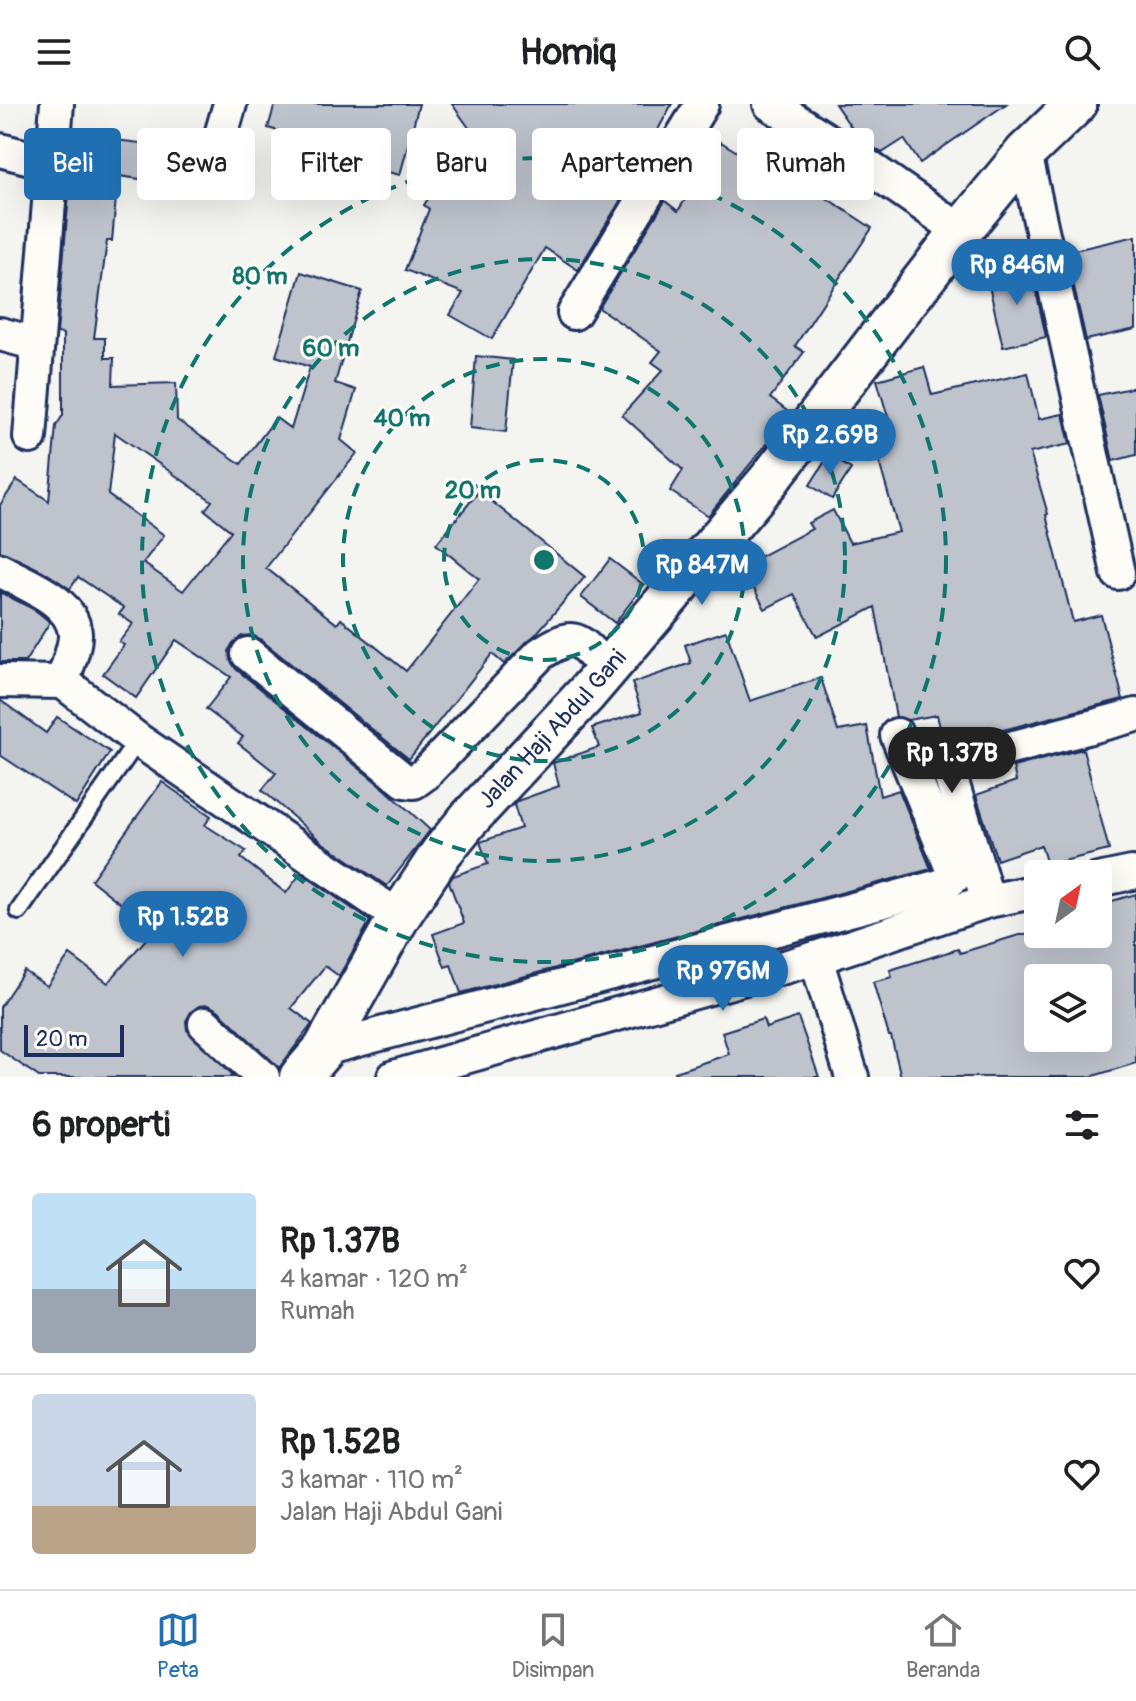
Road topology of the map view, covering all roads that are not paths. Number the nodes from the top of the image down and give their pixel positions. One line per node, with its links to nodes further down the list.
1 (57, 104): 6 (street)
2 (230, 104): 7 (street)
3 (702, 104): 13 (street)
4 (770, 104): 12 (street)
5 (1076, 104): 9 (street, Jalan Haji Abdul Gani)
6 (56, 128)
7 (223, 128)
8 (0, 150): 10 (street)
9 (1025, 153): 12 (street, Jalan Haji Abdul Gani); 18 (street)
10 (24, 156)
11 (51, 200): 15 (street)
12 (961, 231): 20 (street, Jalan Haji Abdul Gani)
13 (574, 313)
14 (0, 334): 15 (street)
15 (37, 344): 16 (street)
16 (30, 437)
17 (0, 570): 22 (street)
18 (1118, 573)
19 (248, 654): 20 (street)
20 (607, 669): 31 (street, Jalan Haji Abdul Gani)
21 (0, 681): 22 (street)
22 (63, 682): 25 (street)
23 (1136, 715): 29 (street)
24 (897, 735): 34 (street)
25 (138, 740): 30 (lane); 31 (street)
26 (1132, 873): 27 (street)
27 (1112, 877)
28 (1024, 894): 29 (street)
29 (988, 901): 32 (street)
30 (19, 911)
31 (399, 917): 34 (street, Jalan Haji Abdul Gani)
32 (816, 958): 36 (street); 37 (street)
33 (205, 1024): 35 (street)
34 (312, 1063)
35 (263, 1077)
36 (394, 1077)
37 (852, 1077)

